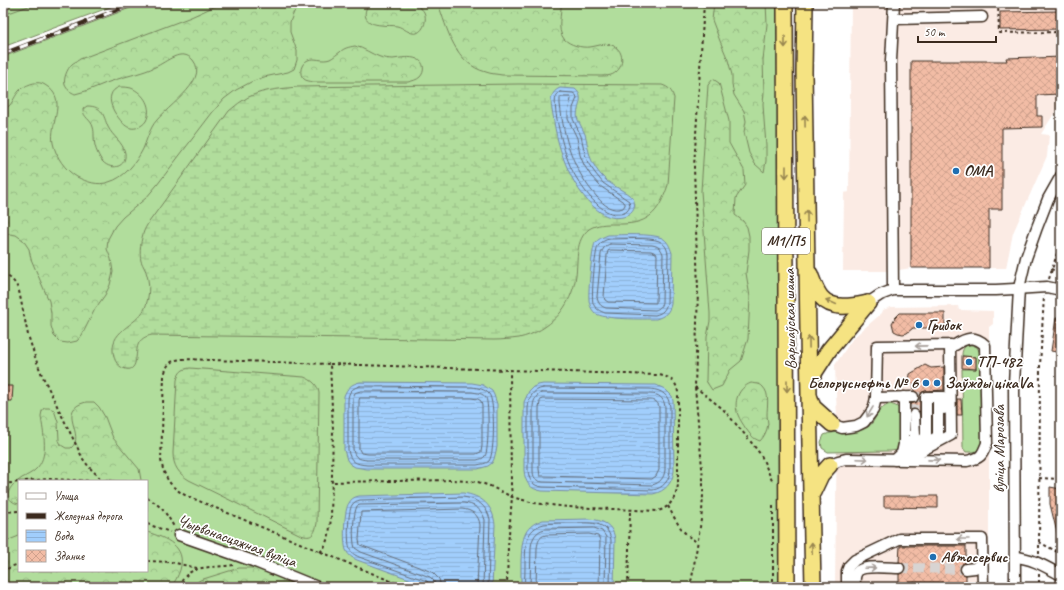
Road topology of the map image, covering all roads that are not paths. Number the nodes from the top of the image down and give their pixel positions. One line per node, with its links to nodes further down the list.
1 (785, 3): 31 (highway, Варшаўская шаша / М1/П5, one-way to 31)
2 (805, 3): 7 (highway, Варшаўская шаша / М1/П5, one-way to 2)
3 (894, 3): 5 (street)
4 (982, 16): 5 (street)
5 (894, 19): 9 (street)
6 (1061, 176): 8 (street, вуліца Марозава)
7 (808, 269): 11 (highway, one-way to 7); 13 (highway, Варшаўская шаша / М1/П5, one-way to 7)
8 (1019, 288): 9 (street); 10 (street); 25 (street, вуліца Марозава)
9 (893, 290): 11 (street)
10 (1061, 290)
11 (868, 303): 13 (highway)
12 (952, 345): 16 (street, one-way to 16); 17 (street); 21 (street); 21 (street, one-way to 12)
13 (809, 381): 14 (highway, Варшаўская шаша / М1/П5)
14 (809, 397): 20 (highway); 23 (highway, Варшаўская шаша / М1/П5)
15 (924, 397): 16 (street); 21 (street); 21 (street); 21 (street)
16 (876, 398): 20 (street, one-way to 20)
17 (955, 399)
18 (914, 415): 21 (street)
19 (956, 415): 21 (street)
20 (832, 424)
21 (900, 460): 22 (street, one-way to 21)
22 (830, 465): 23 (highway)
23 (811, 497): 32 (highway, Варшаўская шаша / М1/П5, one-way to 23)
24 (179, 536): 30 (street, Чырвонасцяжная вуліца)
25 (1015, 557): 29 (street); 36 (street, вуліца Марозава)
26 (983, 561): 28 (street); 33 (street, one-way to 33); 35 (street)
27 (899, 568): 34 (street, one-way to 27)
28 (966, 569)
29 (1061, 575)
30 (317, 587)
31 (788, 587)
32 (813, 587)
33 (847, 587)
34 (855, 587)
35 (983, 587)
36 (1015, 587)

